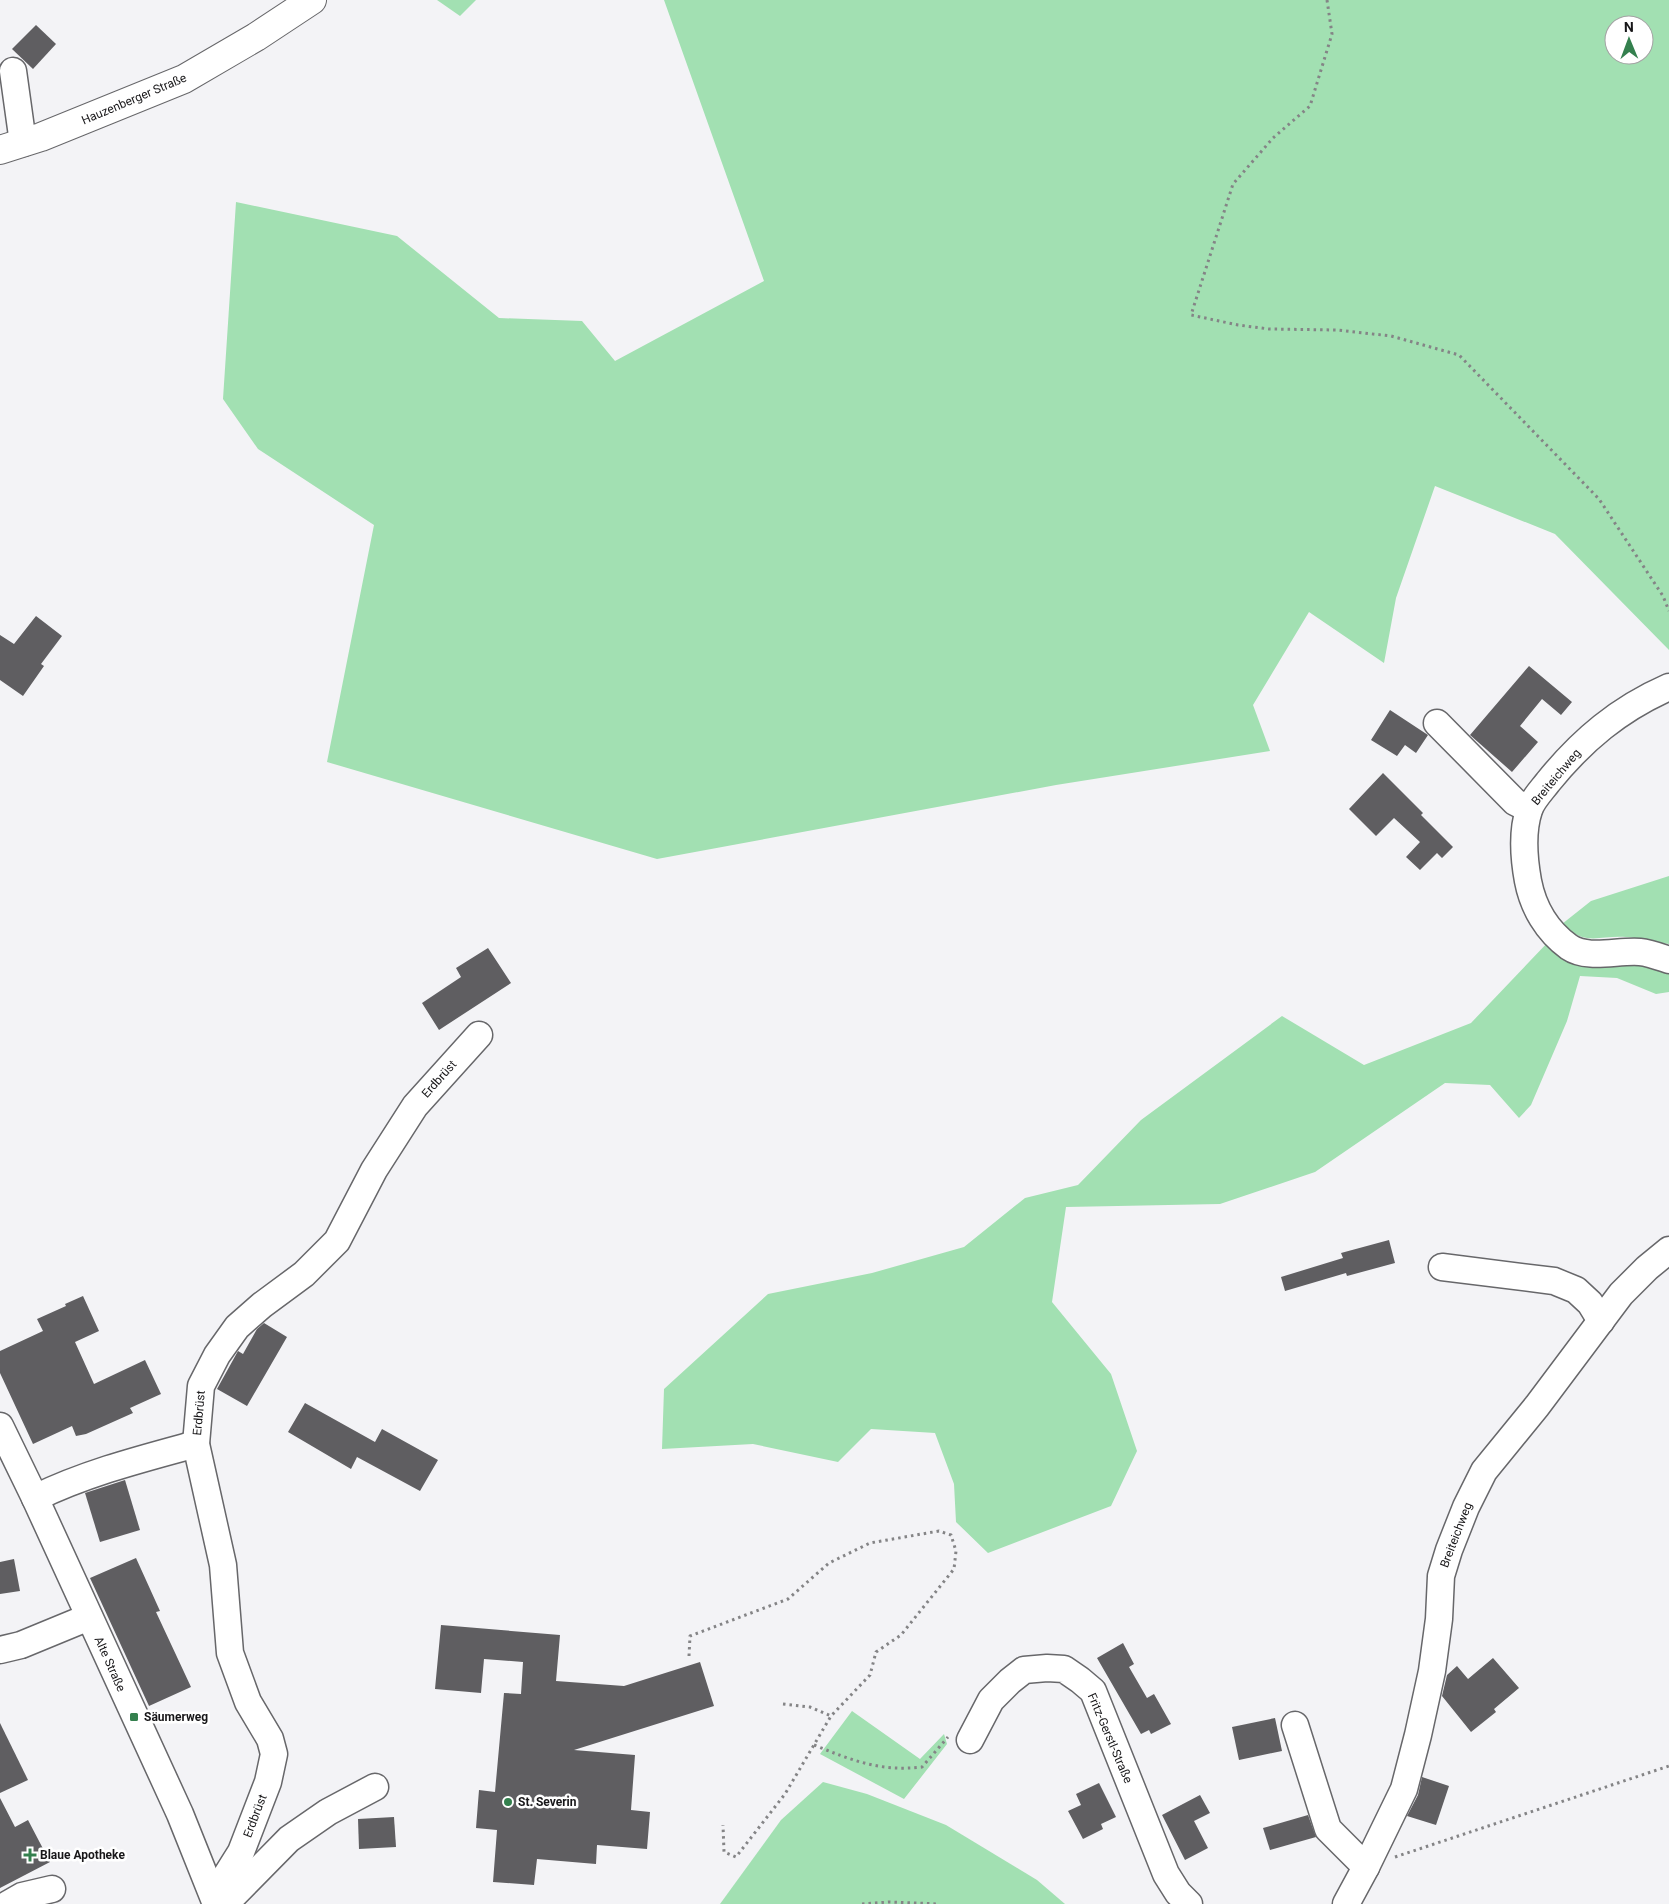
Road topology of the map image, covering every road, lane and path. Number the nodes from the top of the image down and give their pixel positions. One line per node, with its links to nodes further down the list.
1 (312, 0): 4 (main road, Hauzenberger Straße)
2 (1327, 0): 5 (path)
3 (14, 71): 4 (street)
4 (12, 146)
5 (1669, 611)
6 (1669, 687): 8 (street, Breiteichweg)
7 (1437, 723): 8 (street)
8 (1529, 809): 9 (street, Breiteichweg)
9 (1669, 960)
10 (479, 1035): 15 (street, Erdbrüst)
11 (1669, 1250): 13 (street, Breiteichweg)
12 (1442, 1267): 13 (street)
13 (1601, 1321): 28 (street, Breiteichweg)
14 (0, 1426): 16 (street, Alte Straße)
15 (196, 1444): 16 (street); 30 (street, Erdbrüst)
16 (35, 1498): 17 (street, Alte Straße)
17 (89, 1617): 18 (street); 30 (street, Alte Straße)
18 (0, 1650)
19 (689, 1656): 21 (path)
20 (783, 1704): 21 (path)
21 (831, 1716): 24 (path)
22 (1295, 1725): 28 (street)
23 (970, 1740): 24 (path); 35 (street, Fritz-Gerstl-Straße)
24 (814, 1745): 27 (path)
25 (1669, 1766): 28 (path)
26 (375, 1787): 30 (street)
27 (723, 1826)
28 (1366, 1867): 36 (street, Breiteichweg)
29 (52, 1889): 32 (street)
30 (218, 1901)
31 (891, 1903): 33 (path); 34 (path)
32 (8, 1904)
33 (862, 1904)
34 (940, 1904)
35 (1189, 1904)
36 (1346, 1904)

